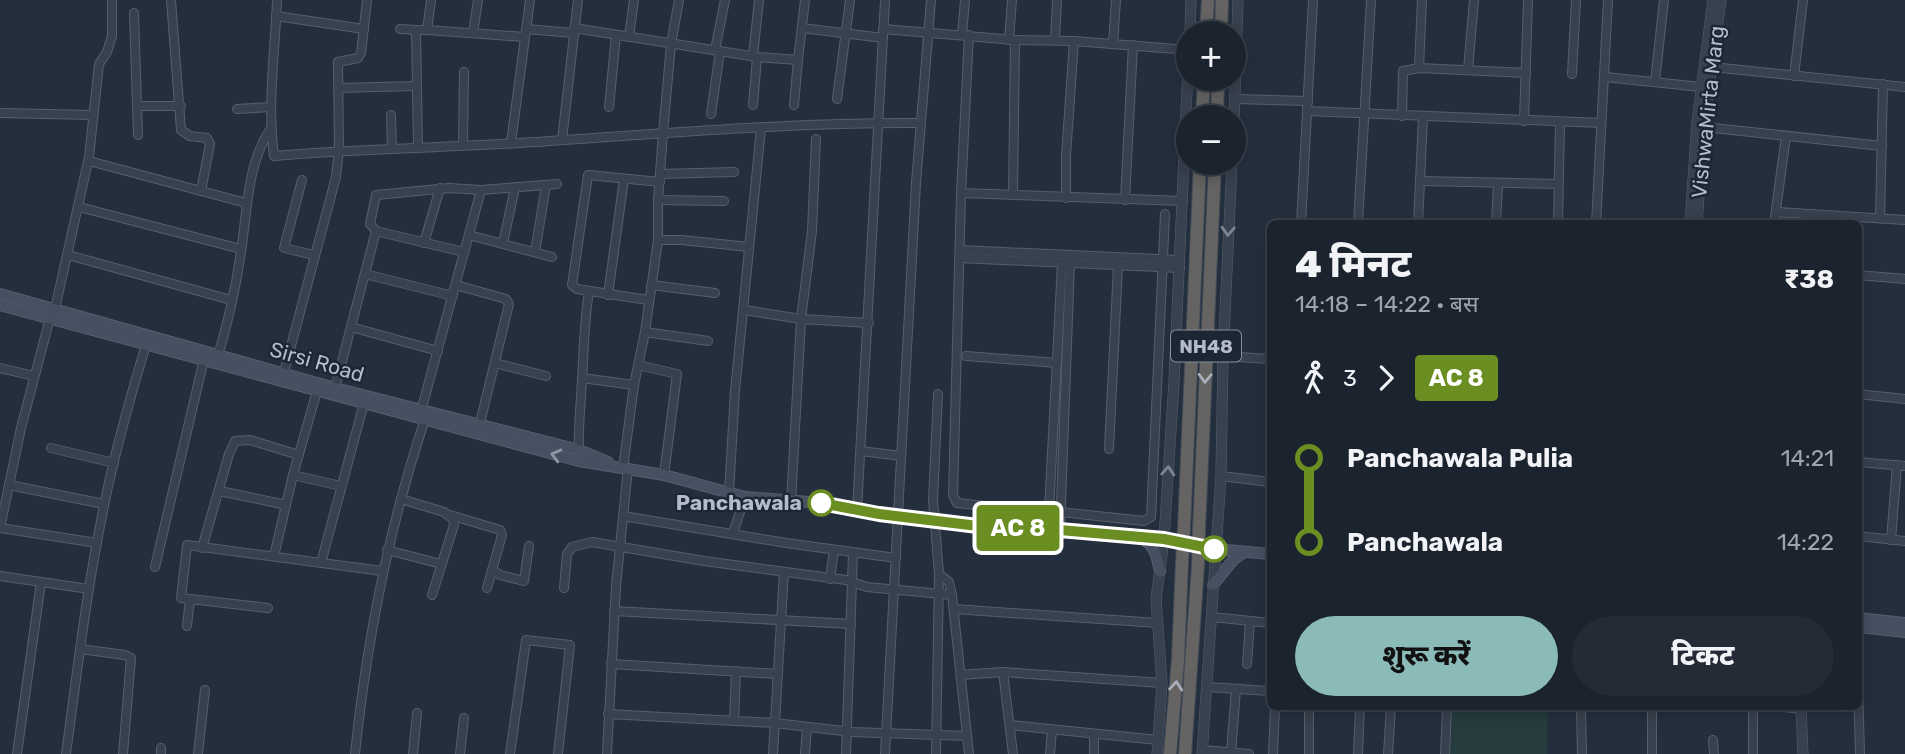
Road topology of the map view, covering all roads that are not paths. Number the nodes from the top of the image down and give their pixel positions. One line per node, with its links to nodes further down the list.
1 (112, 0): 94 (street)
2 (171, 0): 87 (street)
3 (277, 0): 37 (street)
4 (367, 0): 42 (street)
5 (431, 0): 45 (street)
6 (478, 0): 48 (street)
7 (530, 0): 49 (street)
8 (578, 0): 46 (street)
9 (634, 0): 54 (street)
10 (678, 0): 58 (street)
11 (725, 0): 62 (street)
12 (759, 0): 63 (street)
13 (804, 0): 41 (street)
14 (850, 0): 51 (street)
15 (885, 0): 50 (street)
16 (931, 0): 47 (street)
17 (965, 0): 53 (street)
18 (1012, 0): 55 (street)
19 (1057, 0): 56 (street)
20 (1116, 0): 59 (street)
21 (1191, 0): 38 (street)
22 (1208, 0): 39 (highway)
23 (1222, 0): 40 (highway)
24 (1238, 0): 81 (street)
25 (1313, 0): 82 (street)
26 (1371, 0): 93 (street)
27 (1422, 0): 66 (street)
28 (1474, 0): 67 (street)
29 (1528, 0): 69 (street)
30 (1576, 0): 70 (street)
31 (1608, 0): 72 (street)
32 (1664, 0): 73 (street)
33 (1713, 0): 78 (street, VishwaMirta Marg)
34 (1721, 0): 65 (street, VishwaMirta Marg)
35 (1803, 0): 71 (street)
36 (134, 13): 86 (street)
37 (276, 16): 42 (street); 88 (street)
38 (1190, 21)
39 (1207, 21)
40 (1221, 21)
41 (802, 28): 51 (street); 64 (street)
42 (364, 29): 77 (street)
43 (400, 29): 44 (street)
44 (416, 30): 45 (street); 75 (street)
45 (427, 30): 48 (street)
46 (574, 30): 49 (street); 52 (street); 111 (street)
47 (929, 31): 50 (street); 53 (street); 101 (street)
48 (473, 33): 49 (street)
49 (525, 33): 112 (street)
50 (883, 33): 51 (street); 99 (street)
51 (846, 34): 80 (street)
52 (616, 35): 54 (street); 89 (street)
53 (966, 35): 55 (street); 135 (street)
54 (629, 37): 58 (street)
55 (1012, 40): 56 (street); 136 (street)
56 (1055, 40): 57 (street)
57 (1074, 41): 59 (street); 137 (street)
58 (671, 44): 62 (street); 107 (street)
59 (1113, 44): 60 (street)
60 (1133, 45): 61 (street); 139 (street)
61 (1176, 49)
62 (718, 51): 63 (street); 106 (street)
63 (755, 57): 64 (street); 83 (street)
64 (798, 60): 84 (street)
65 (1712, 67): 71 (street); 103 (street, VishwaMirta Marg)
66 (1419, 68): 67 (street); 96 (street)
67 (1468, 70): 69 (street)
68 (464, 72): 113 (street)
69 (1526, 73): 98 (street)
70 (1572, 74)
71 (1794, 76): 74 (street)
72 (1605, 77): 73 (street); 102 (street)
73 (1656, 82): 78 (street)
74 (1883, 84): 76 (street); 114 (street)
75 (415, 86): 77 (street); 115 (street)
76 (1905, 87)
77 (338, 88): 117 (street)
78 (1702, 88): 153 (street, VishwaMirta Marg)
79 (1187, 91): 141 (street)
80 (837, 99)
81 (1235, 99): 82 (street); 85 (street)
82 (1308, 101): 91 (street)
83 (752, 105)
84 (794, 105)
85 (1235, 105)
86 (137, 106): 87 (street); 108 (street)
87 (181, 106): 134 (street)
88 (271, 107): 90 (street); 104 (street)
89 (609, 107)
90 (237, 109)
91 (1307, 111): 93 (street); 147 (street)
92 (0, 113): 94 (street)
93 (1364, 114): 96 (street); 148 (street)
94 (93, 115): 118 (street)
95 (391, 115): 116 (street)
96 (1402, 116): 97 (street)
97 (1423, 117): 98 (street); 126 (street)
98 (1524, 121): 100 (street)
99 (879, 122): 101 (street); 105 (street); 190 (street)
100 (1560, 122): 102 (street); 129 (street)
101 (921, 123): 224 (street)
102 (1601, 123): 152 (street)
103 (1704, 127): 109 (street); 154 (street, VishwaMirta Marg)
104 (271, 128): 117 (street); 142 (street)
105 (761, 128): 106 (street); 162 (street)
106 (704, 131): 107 (street)
107 (663, 133): 111 (street); 123 (street)
108 (138, 135)
109 (1786, 136): 114 (street); 144 (street)
110 (816, 139): 189 (street)
111 (562, 140): 112 (street)
112 (511, 143): 113 (street)
113 (463, 145): 115 (street)
114 (1882, 146): 146 (street)
115 (418, 147): 116 (street)
116 (392, 148): 117 (street)
117 (339, 150): 168 (street)
118 (89, 162): 134 (street); 143 (street)
119 (734, 172): 123 (street)
120 (1199, 175): 363 (highway, NH48, one-way to 120, bridge)
121 (1214, 175): 364 (highway, NH48, one-way to 364, bridge)
122 (1231, 175): 197 (street, one-way to 197)
123 (660, 178): 124 (street); 138 (street)
124 (624, 179): 179 (street); 182 (street)
125 (302, 180): 168 (street)
126 (1420, 181): 128 (street); 149 (street)
127 (557, 184): 130 (street)
128 (1498, 184): 129 (street); 150 (street)
129 (1558, 184): 151 (street)
130 (546, 185): 132 (street); 164 (street)
131 (440, 188): 133 (street); 157 (street); 160 (street)
132 (515, 188): 133 (street); 161 (street)
133 (481, 190): 158 (street)
134 (201, 191): 142 (street)
135 (961, 193): 136 (street); 166 (street)
136 (1013, 195): 137 (street)
137 (1066, 198): 139 (street)
138 (658, 200): 140 (street); 159 (street)
139 (1125, 200): 141 (street)
140 (724, 201)
141 (1183, 201): 172 (street)
142 (247, 203): 163 (street)
143 (79, 207): 163 (street); 167 (street)
144 (1776, 212): 146 (street); 155 (street)
145 (1165, 214): 170 (street)
146 (1880, 218): 156 (street)
147 (1301, 220)
148 (1358, 220)
149 (1418, 220)
150 (1496, 220)
151 (1558, 220)
152 (1596, 220)
153 (1690, 220)
154 (1697, 220)
155 (1775, 220)
156 (1905, 220)
157 (376, 231): 160 (street); 174 (street)
158 (469, 235): 161 (street); 165 (street)
159 (659, 240): 162 (street); 178 (street)
160 (424, 243): 165 (street)
161 (503, 243): 164 (street)
162 (749, 247): 187 (street)
163 (241, 249): 184 (street)
164 (535, 251): 169 (street)
165 (464, 252): 177 (street)
166 (959, 254): 170 (street); 171 (street); 244 (street)
167 (68, 255): 184 (street); 188 (street)
168 (314, 255): 207 (street)
169 (552, 257)
170 (1162, 263): 172 (street); 173 (street); 243 (street)
171 (1066, 264): 173 (street); 202 (street); 243 (street)
172 (1180, 264): 254 (street, one-way to 172)
173 (1118, 266): 220 (street)
174 (365, 274): 183 (street); 191 (street)
175 (1862, 275): 176 (street)
176 (1905, 279)
177 (456, 285): 183 (street); 201 (street)
178 (651, 285): 180 (street); 185 (street)
179 (589, 292): 182 (street); 208 (street)
180 (715, 293)
181 (0, 294): 188 (main road, Sirsi Road)
182 (608, 295): 185 (street)
183 (453, 296): 195 (street)
184 (231, 300): 198 (street)
185 (648, 300): 192 (street)
186 (0, 305): 188 (main road, Sirsi Road)
187 (744, 310): 189 (street); 236 (street)
188 (53, 315): 194 (main road, Sirsi Road); 198 (main road, Sirsi Road); 205 (street)
189 (801, 319): 190 (street); 239 (street)
190 (869, 323): 222 (street)
191 (351, 327): 195 (street); 210 (street)
192 (645, 332): 193 (street); 203 (street)
193 (708, 341)
194 (146, 345): 199 (main road, Sirsi Road); 226 (street)
195 (438, 351): 217 (street)
196 (966, 356): 202 (street)
197 (1223, 356): 200 (street); 231 (street)
198 (217, 358): 199 (main road, Sirsi Road); 207 (main road, Sirsi Road)
199 (204, 359): 271 (street)
200 (1267, 359)
201 (495, 363): 206 (street); 218 (street)
202 (1057, 363): 244 (street)
203 (638, 365): 209 (street); 230 (street)
204 (0, 368): 205 (street)
205 (34, 376): 233 (street)
206 (546, 376)
207 (283, 377): 210 (main road, Sirsi Road); 211 (main road, Sirsi Road)
208 (582, 378): 209 (street); 221 (street)
209 (634, 385): 228 (street)
210 (335, 388): 217 (main road, Sirsi Road)
211 (317, 391): 216 (main road, Sirsi Road); 223 (street)
212 (938, 394): 248 (street)
213 (1862, 394): 215 (street)
214 (1905, 394): 215 (street)
215 (1905, 399)
216 (364, 403): 217 (main road, Sirsi Road); 234 (street)
217 (422, 416): 218 (main road, Sirsi Road); 228 (main road, Sirsi Road, one-way to 217); 238 (street)
218 (480, 423): 221 (main road, Sirsi Road)
219 (51, 448): 226 (street)
220 (1108, 449)
221 (579, 450): 228 (main road, Sirsi Road)
222 (861, 451): 224 (street); 242 (street)
223 (299, 455): 229 (street); 235 (street)
224 (901, 456): 247 (street)
225 (1862, 461): 227 (street)
226 (114, 463): 240 (street)
227 (1901, 466): 255 (street)
228 (626, 468): 230 (main road, Sirsi Road); 246 (street)
229 (293, 475): 234 (street); 241 (street)
230 (664, 475): 236 (main road, Sirsi Road)
231 (1221, 477): 232 (street); 261 (street)
232 (1267, 482)
233 (9, 485): 240 (street); 249 (street)
234 (341, 486): 269 (street)
235 (220, 491): 241 (street); 260 (street)
236 (729, 492): 237 (main road, Sirsi Road)
237 (745, 496): 239 (main road, Sirsi Road); 251 (street)
238 (401, 499): 245 (street); 262 (street)
239 (791, 502): 242 (main road, Sirsi Road)
240 (104, 504): 257 (street)
241 (286, 505): 266 (street)
242 (857, 510): 247 (main road, Sirsi Road)
243 (1060, 512): 250 (street)
244 (1049, 513): 250 (street)
245 (450, 515): 270 (street); 272 (street)
246 (623, 516): 251 (street); 259 (street)
247 (898, 516): 248 (main road, Sirsi Road); 268 (street)
248 (935, 520): 250 (main road, Sirsi Road); 276 (street)
249 (0, 528): 257 (street)
250 (1054, 529): 253 (main road, Sirsi Road)
251 (733, 533): 263 (street)
252 (1862, 536): 255 (street)
253 (1137, 537): 254 (main road, Sirsi Road); 275 (main road)
254 (1164, 539): 261 (main road, Sirsi Road); 275 (street)
255 (1891, 540): 256 (street)
256 (1905, 541)
257 (97, 543): 284 (street)
258 (529, 545): 272 (street)
259 (619, 547): 274 (street); 283 (street); 292 (street)
260 (202, 548): 266 (street); 289 (street)
261 (1214, 549): 264 (main road, Sirsi Road); 281 (street)
262 (387, 550): 270 (street); 273 (street)
263 (834, 550): 265 (street); 278 (street)
264 (1244, 552): 267 (main road, Sirsi Road); 281 (main road)
265 (853, 553): 268 (street); 280 (street)
266 (274, 556): 269 (street)
267 (1267, 556)
268 (896, 558): 285 (street)
269 (321, 563): 273 (street)
270 (441, 564): 286 (street)
271 (155, 567)
272 (492, 570): 282 (street)
273 (382, 571): 347 (street)
274 (784, 572): 278 (street); 295 (street)
275 (1160, 572): 297 (street)
276 (939, 574): 287 (street); 288 (street)
277 (0, 576): 279 (street)
278 (830, 579): 280 (street)
279 (41, 582): 284 (street); 343 (street)
280 (852, 582): 285 (street); 300 (street)
281 (1213, 585): 293 (street)
282 (488, 587)
283 (564, 588)
284 (89, 589): 304 (street)
285 (894, 590): 287 (street); 335 (street)
286 (432, 595)
287 (939, 595): 288 (street); 337 (street)
288 (953, 595): 291 (street)
289 (190, 599): 290 (street); 301 (street)
290 (268, 608)
291 (954, 609): 297 (street); 310 (street)
292 (614, 611): 295 (street); 305 (street)
293 (1212, 617): 296 (street); 312 (street)
294 (1862, 618): 299 (main road)
295 (781, 620): 300 (street); 309 (street)
296 (1250, 621): 298 (street); 306 (street)
297 (1158, 623): 311 (street)
298 (1267, 623)
299 (1905, 623)
300 (851, 624): 334 (street)
301 (187, 626)
302 (1862, 627): 303 (main road)
303 (1905, 632)
304 (80, 649): 344 (street); 345 (street)
305 (611, 664): 307 (street); 327 (street)
306 (1247, 664)
307 (736, 671): 309 (street); 329 (street)
308 (1003, 673): 310 (street); 311 (street); 331 (street)
309 (778, 674): 330 (street)
310 (961, 675): 338 (street)
311 (1162, 682): 339 (street)
312 (1207, 687): 313 (street); 341 (street)
313 (1236, 689): 315 (street); 342 (street)
314 (205, 690): 346 (street)
315 (1267, 691)
316 (1275, 710): 366 (street)
317 (1309, 710): 367 (street)
318 (1360, 710): 368 (street)
319 (1391, 710): 369 (street)
320 (1447, 710): 370 (street)
321 (1581, 710): 371 (street)
322 (1652, 710): 372 (street)
323 (1753, 710): 374 (street)
324 (1801, 710): 375 (street)
325 (1859, 710): 376 (street)
326 (418, 713): 348 (street)
327 (608, 714): 329 (street); 352 (street)
328 (464, 718): 349 (street)
329 (734, 720): 330 (street)
330 (775, 723): 332 (street); 353 (street)
331 (1010, 725): 333 (street); 359 (street)
332 (807, 728): 334 (street); 354 (street)
333 (1052, 730): 336 (street); 360 (street)
334 (847, 731): 335 (street); 355 (street)
335 (886, 733): 337 (street); 356 (street)
336 (1094, 734): 339 (street); 361 (street)
337 (936, 735): 338 (street); 357 (street)
338 (967, 736): 358 (street)
339 (1158, 740): 362 (street)
340 (1713, 740): 373 (street)
341 (1202, 752): 342 (street)
342 (1231, 753): 365 (street)
343 (17, 754)
344 (66, 754)
345 (122, 754)
346 (198, 754)
347 (355, 754)
348 (413, 754)
349 (460, 754)
350 (510, 754): 351 (street)
351 (558, 754)
352 (607, 754)
353 (773, 754)
354 (805, 754)
355 (846, 754)
356 (885, 754)
357 (936, 754)
358 (969, 754)
359 (1013, 754)
360 (1050, 754)
361 (1094, 754)
362 (1157, 754)
363 (1170, 754)
364 (1185, 754)
365 (1249, 754)
366 (1273, 754)
367 (1309, 754)
368 (1358, 754)
369 (1388, 754)
370 (1445, 754)
371 (1582, 754)
372 (1652, 754)
373 (1713, 754)
374 (1753, 754)
375 (1803, 754)
376 (1860, 754)

